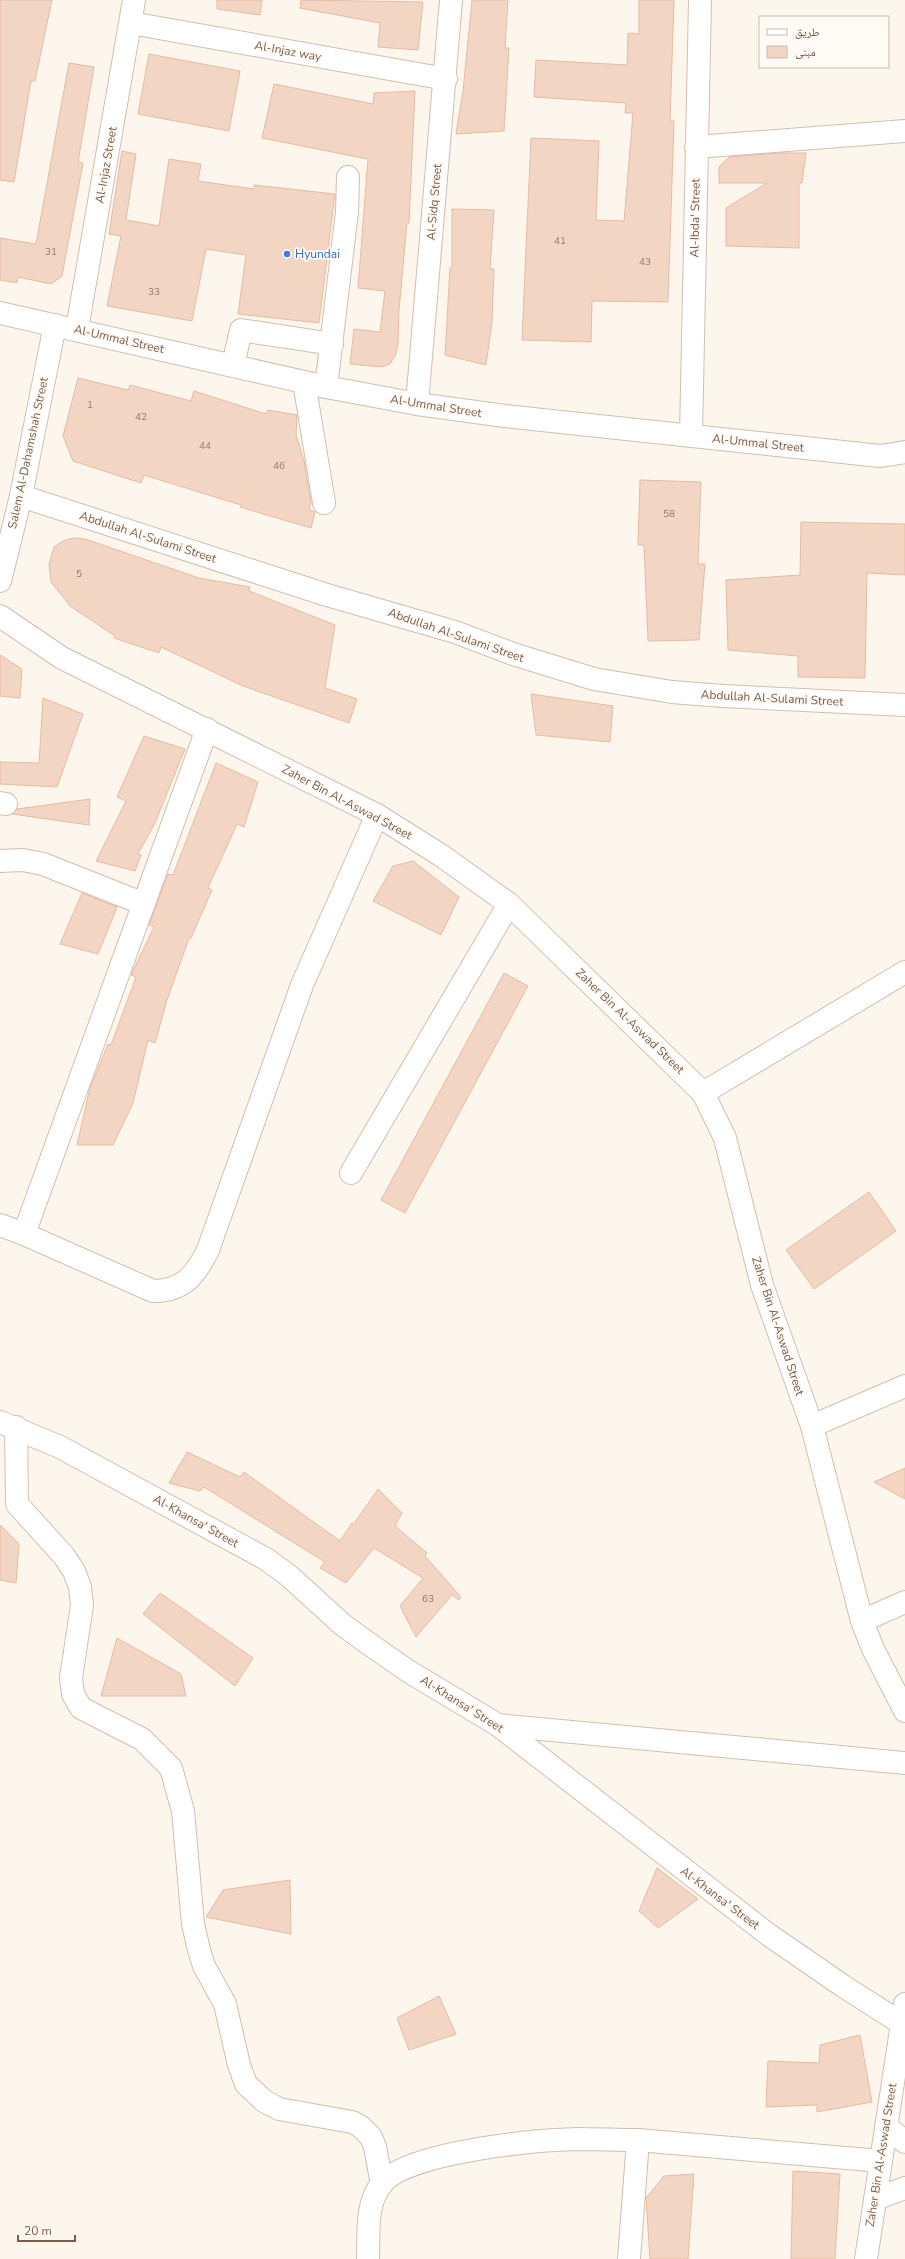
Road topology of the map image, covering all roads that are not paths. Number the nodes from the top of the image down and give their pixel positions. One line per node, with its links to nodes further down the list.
1 (134, 0): 4 (street, Al-Injaz Street)
2 (451, 0): 5 (street, Al-Sidq Street)
3 (700, 0): 7 (street, Al-Ibda' Street)
4 (131, 23): 5 (street, Al-Injaz way); 11 (street, Al-Injaz Street)
5 (446, 79): 16 (street, Al-Sidq Street)
6 (905, 131): 7 (street)
7 (696, 147): 17 (street, Al-Ibda' Street)
8 (348, 177): 12 (street)
9 (0, 313): 10 (street, Al-Ummal Street)
10 (55, 325): 11 (street, Al-Ummal Street); 21 (street, Salem Al-Dahamshah Street)
11 (77, 329): 13 (street, Al-Ummal Street)
12 (332, 344): 13 (street); 15 (street)
13 (233, 365): 14 (street, Al-Ummal Street)
14 (304, 382): 15 (street, Al-Ummal Street); 22 (street)
15 (326, 387): 16 (street, Al-Ummal Street)
16 (417, 404): 17 (street, Al-Ummal Street)
17 (691, 436): 19 (street, Al-Ummal Street)
18 (905, 452): 19 (street, Al-Ummal Street)
19 (880, 456): 20 (street, Al-Ummal Street)
20 (905, 466)
21 (21, 496): 23 (street, Salem Al-Dahamshah Street); 25 (street, Abdullah Al-Sulami Street)
22 (324, 503)
23 (0, 581)
24 (0, 616): 26 (street, Zaher Bin Al-Aswad Street)
25 (905, 704)
26 (207, 729): 27 (street, Zaher Bin Al-Aswad Street); 29 (street)
27 (376, 815): 30 (street, Zaher Bin Al-Aswad Street); 35 (street)
28 (0, 861): 29 (street)
29 (144, 904): 35 (street)
30 (509, 904): 32 (street, Zaher Bin Al-Aswad Street); 33 (street)
31 (905, 972): 32 (street)
32 (703, 1094): 38 (street, Zaher Bin Al-Aswad Street)
33 (351, 1173)
34 (0, 1225): 35 (street)
35 (24, 1234)
36 (905, 1386): 38 (street)
37 (8, 1424): 40 (street); 44 (street, Al-Khansa' Street)
38 (812, 1426): 42 (street, Zaher Bin Al-Aswad Street)
39 (0, 1491): 40 (street)
40 (17, 1504): 51 (street)
41 (905, 1602): 42 (street)
42 (862, 1621): 43 (street, Zaher Bin Al-Aswad Street)
43 (905, 1711)
44 (498, 1725): 45 (street); 46 (street, Al-Khansa' Street)
45 (905, 1763)
46 (903, 2013): 47 (street, Zaher Bin Al-Aswad Street)
47 (886, 2126): 49 (street); 50 (street, Zaher Bin Al-Aswad Street)
48 (638, 2140): 50 (street); 51 (street); 55 (street)
49 (905, 2142)
50 (880, 2161): 53 (street, Zaher Bin Al-Aswad Street)
51 (382, 2184): 54 (street)
52 (905, 2188): 53 (street)
53 (875, 2199): 56 (street, Zaher Bin Al-Aswad Street)
54 (368, 2259)
55 (629, 2259)
56 (866, 2259)

